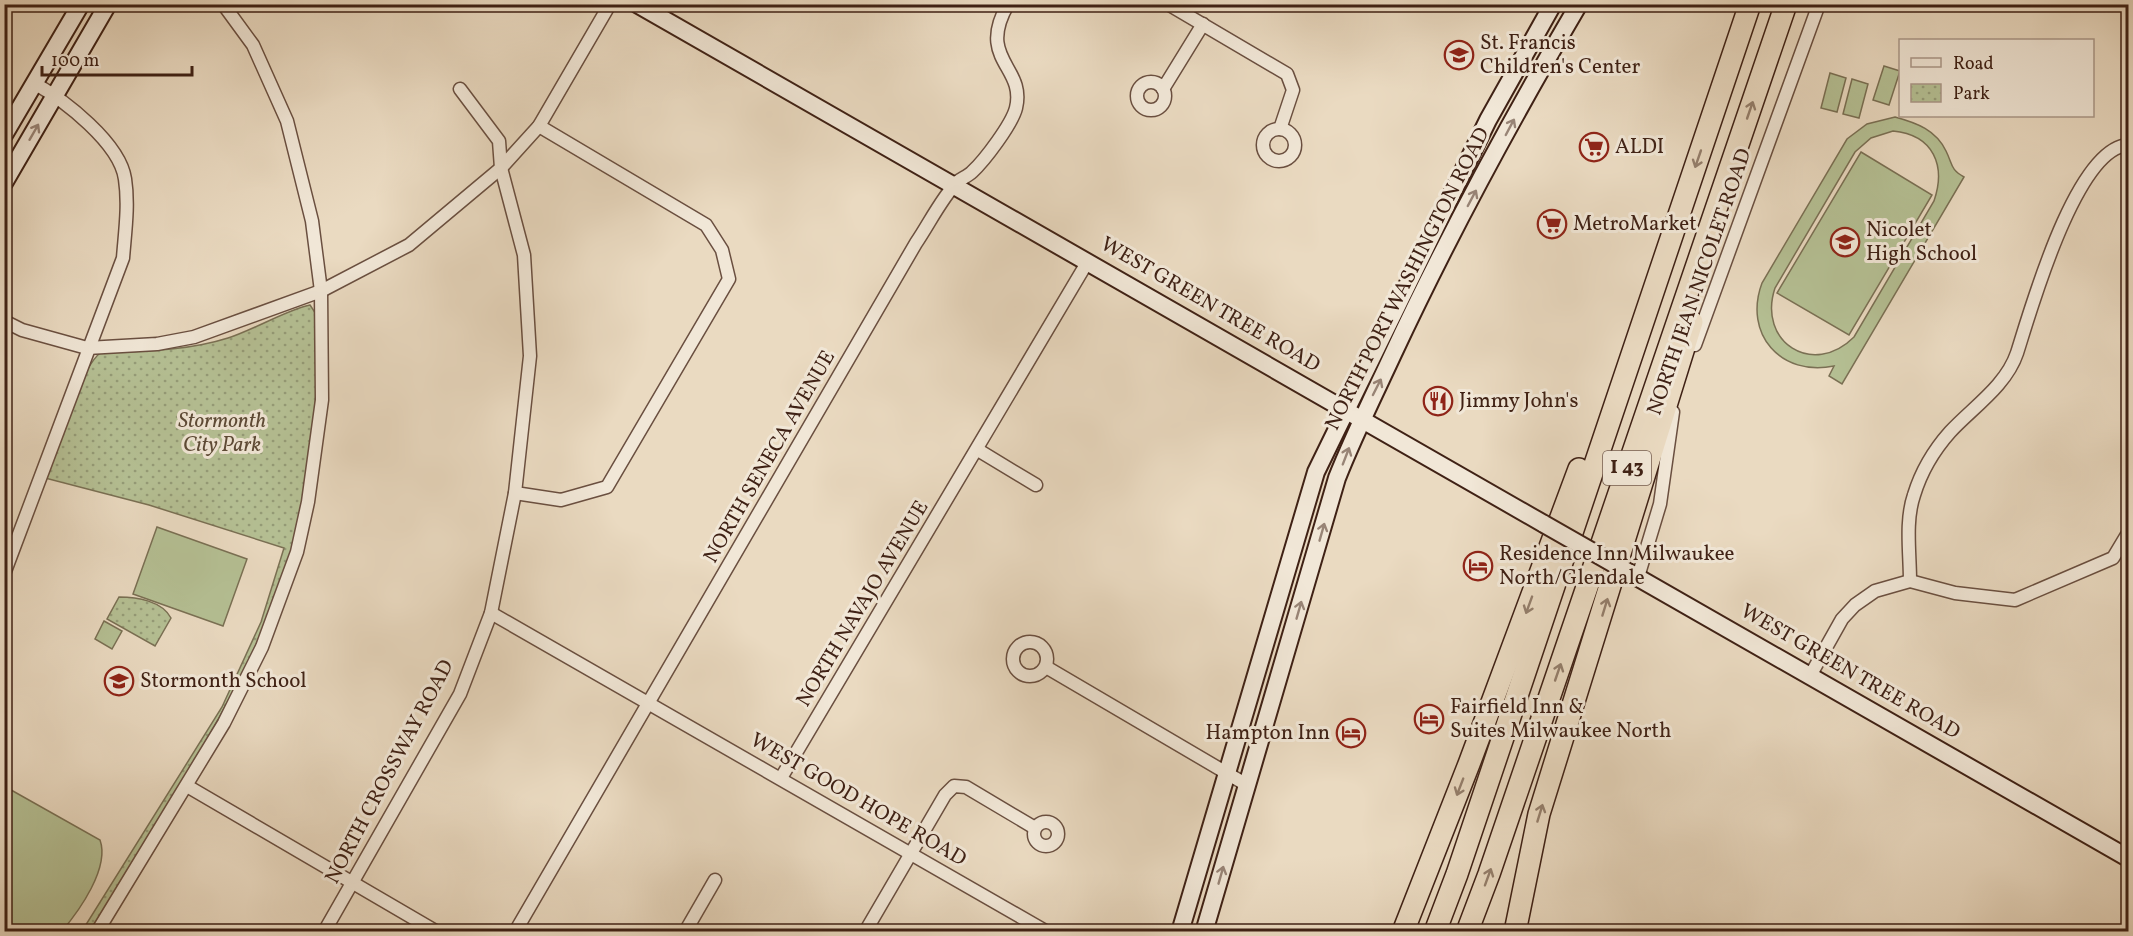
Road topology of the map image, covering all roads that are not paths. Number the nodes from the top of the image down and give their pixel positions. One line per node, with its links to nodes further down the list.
1 (81, 4): 14 (street)
2 (108, 4): 17 (street)
3 (223, 4): 28 (street)
4 (610, 4): 18 (street)
5 (637, 4): 24 (street, WEST GREEN TREE ROAD)
6 (1008, 4): 24 (street, NORTH SENECA AVENUE)
7 (1168, 4): 13 (street)
8 (1553, 4): 31 (street, NORTH PORT WASHINGTON ROAD)
9 (1579, 4): 32 (street, NORTH PORT WASHINGTON ROAD, one-way to 9)
10 (1750, 4): 27 (highway, I 43, one-way to 27)
11 (1786, 4): 25 (highway, I 43, one-way to 11)
12 (1819, 4): 40 (street, NORTH JEAN NICOLET ROAD)
13 (1203, 24): 16 (street); 19 (street)
14 (34, 83): 17 (street); 20 (street)
15 (460, 89): 22 (street, NORTH CROSSWAY ROAD)
16 (1162, 89)
17 (56, 95): 23 (street, one-way to 17); 30 (street)
18 (539, 126): 22 (street); 37 (street)
19 (1280, 129)
20 (4, 135)
21 (2128, 146): 41 (street)
22 (501, 168): 28 (street); 37 (street, NORTH CROSSWAY ROAD)
23 (4, 183)
24 (956, 185): 26 (street, WEST GREEN TREE ROAD); 46 (street, NORTH SENECA AVENUE)
25 (1705, 242): 69 (highway, I 43, one-way to 25); 70 (highway, one-way to 25)
26 (1088, 261): 31 (street, WEST GREEN TREE ROAD); 33 (street, NORTH NAVAJO AVENUE)
27 (1658, 278): 67 (highway, one-way to 67); 68 (highway, I 43)
28 (321, 291): 30 (street); 51 (street)
29 (4, 321): 30 (street)
30 (87, 348): 39 (street)
31 (1345, 408): 32 (street, WEST GREEN TREE ROAD); 34 (street, NORTH PORT WASHINGTON ROAD)
32 (1361, 419): 35 (street, NORTH PORT WASHINGTON ROAD, one-way to 32); 40 (street, WEST GREEN TREE ROAD, bridge)
33 (978, 450): 36 (street); 49 (street, NORTH NAVAJO AVENUE)
34 (1316, 472): 35 (street); 45 (street, NORTH PORT WASHINGTON ROAD)
35 (1337, 478): 47 (street, NORTH PORT WASHINGTON ROAD, one-way to 35)
36 (1036, 484)
37 (515, 493): 42 (street, NORTH CROSSWAY ROAD)
38 (2128, 533): 41 (street)
39 (4, 574)
40 (1633, 575): 44 (street, WEST GREEN TREE ROAD)
41 (1910, 581): 44 (street)
42 (491, 613): 46 (street, WEST GOOD HOPE ROAD); 56 (street, NORTH CROSSWAY ROAD)
43 (1046, 667): 48 (street)
44 (1810, 676): 54 (street, WEST GREEN TREE ROAD)
45 (1249, 697): 47 (street); 48 (street, NORTH PORT WASHINGTON ROAD)
46 (649, 704): 49 (street, WEST GOOD HOPE ROAD); 61 (street, NORTH SENECA AVENUE)
47 (1270, 706): 50 (street, NORTH PORT WASHINGTON ROAD)
48 (1226, 773): 50 (street); 65 (street, NORTH PORT WASHINGTON ROAD)
49 (781, 778): 53 (street, WEST GOOD HOPE ROAD)
50 (1247, 785): 66 (street, NORTH PORT WASHINGTON ROAD, one-way to 50)
51 (187, 786): 56 (street); 58 (street)
52 (1035, 828): 53 (street)
53 (910, 853): 57 (street, WEST GOOD HOPE ROAD); 63 (street)
54 (2128, 858)
55 (715, 880): 62 (street)
56 (354, 883): 59 (street, NORTH CROSSWAY ROAD); 60 (street)
57 (1030, 927): 64 (street, WEST GOOD HOPE ROAD)
58 (97, 932)
59 (324, 932)
60 (437, 932)
61 (515, 932)
62 (684, 932)
63 (865, 932)
64 (1047, 932)
65 (1180, 932)
66 (1204, 932)
67 (1403, 932)
68 (1435, 932)
69 (1467, 932)
70 (1515, 932)

